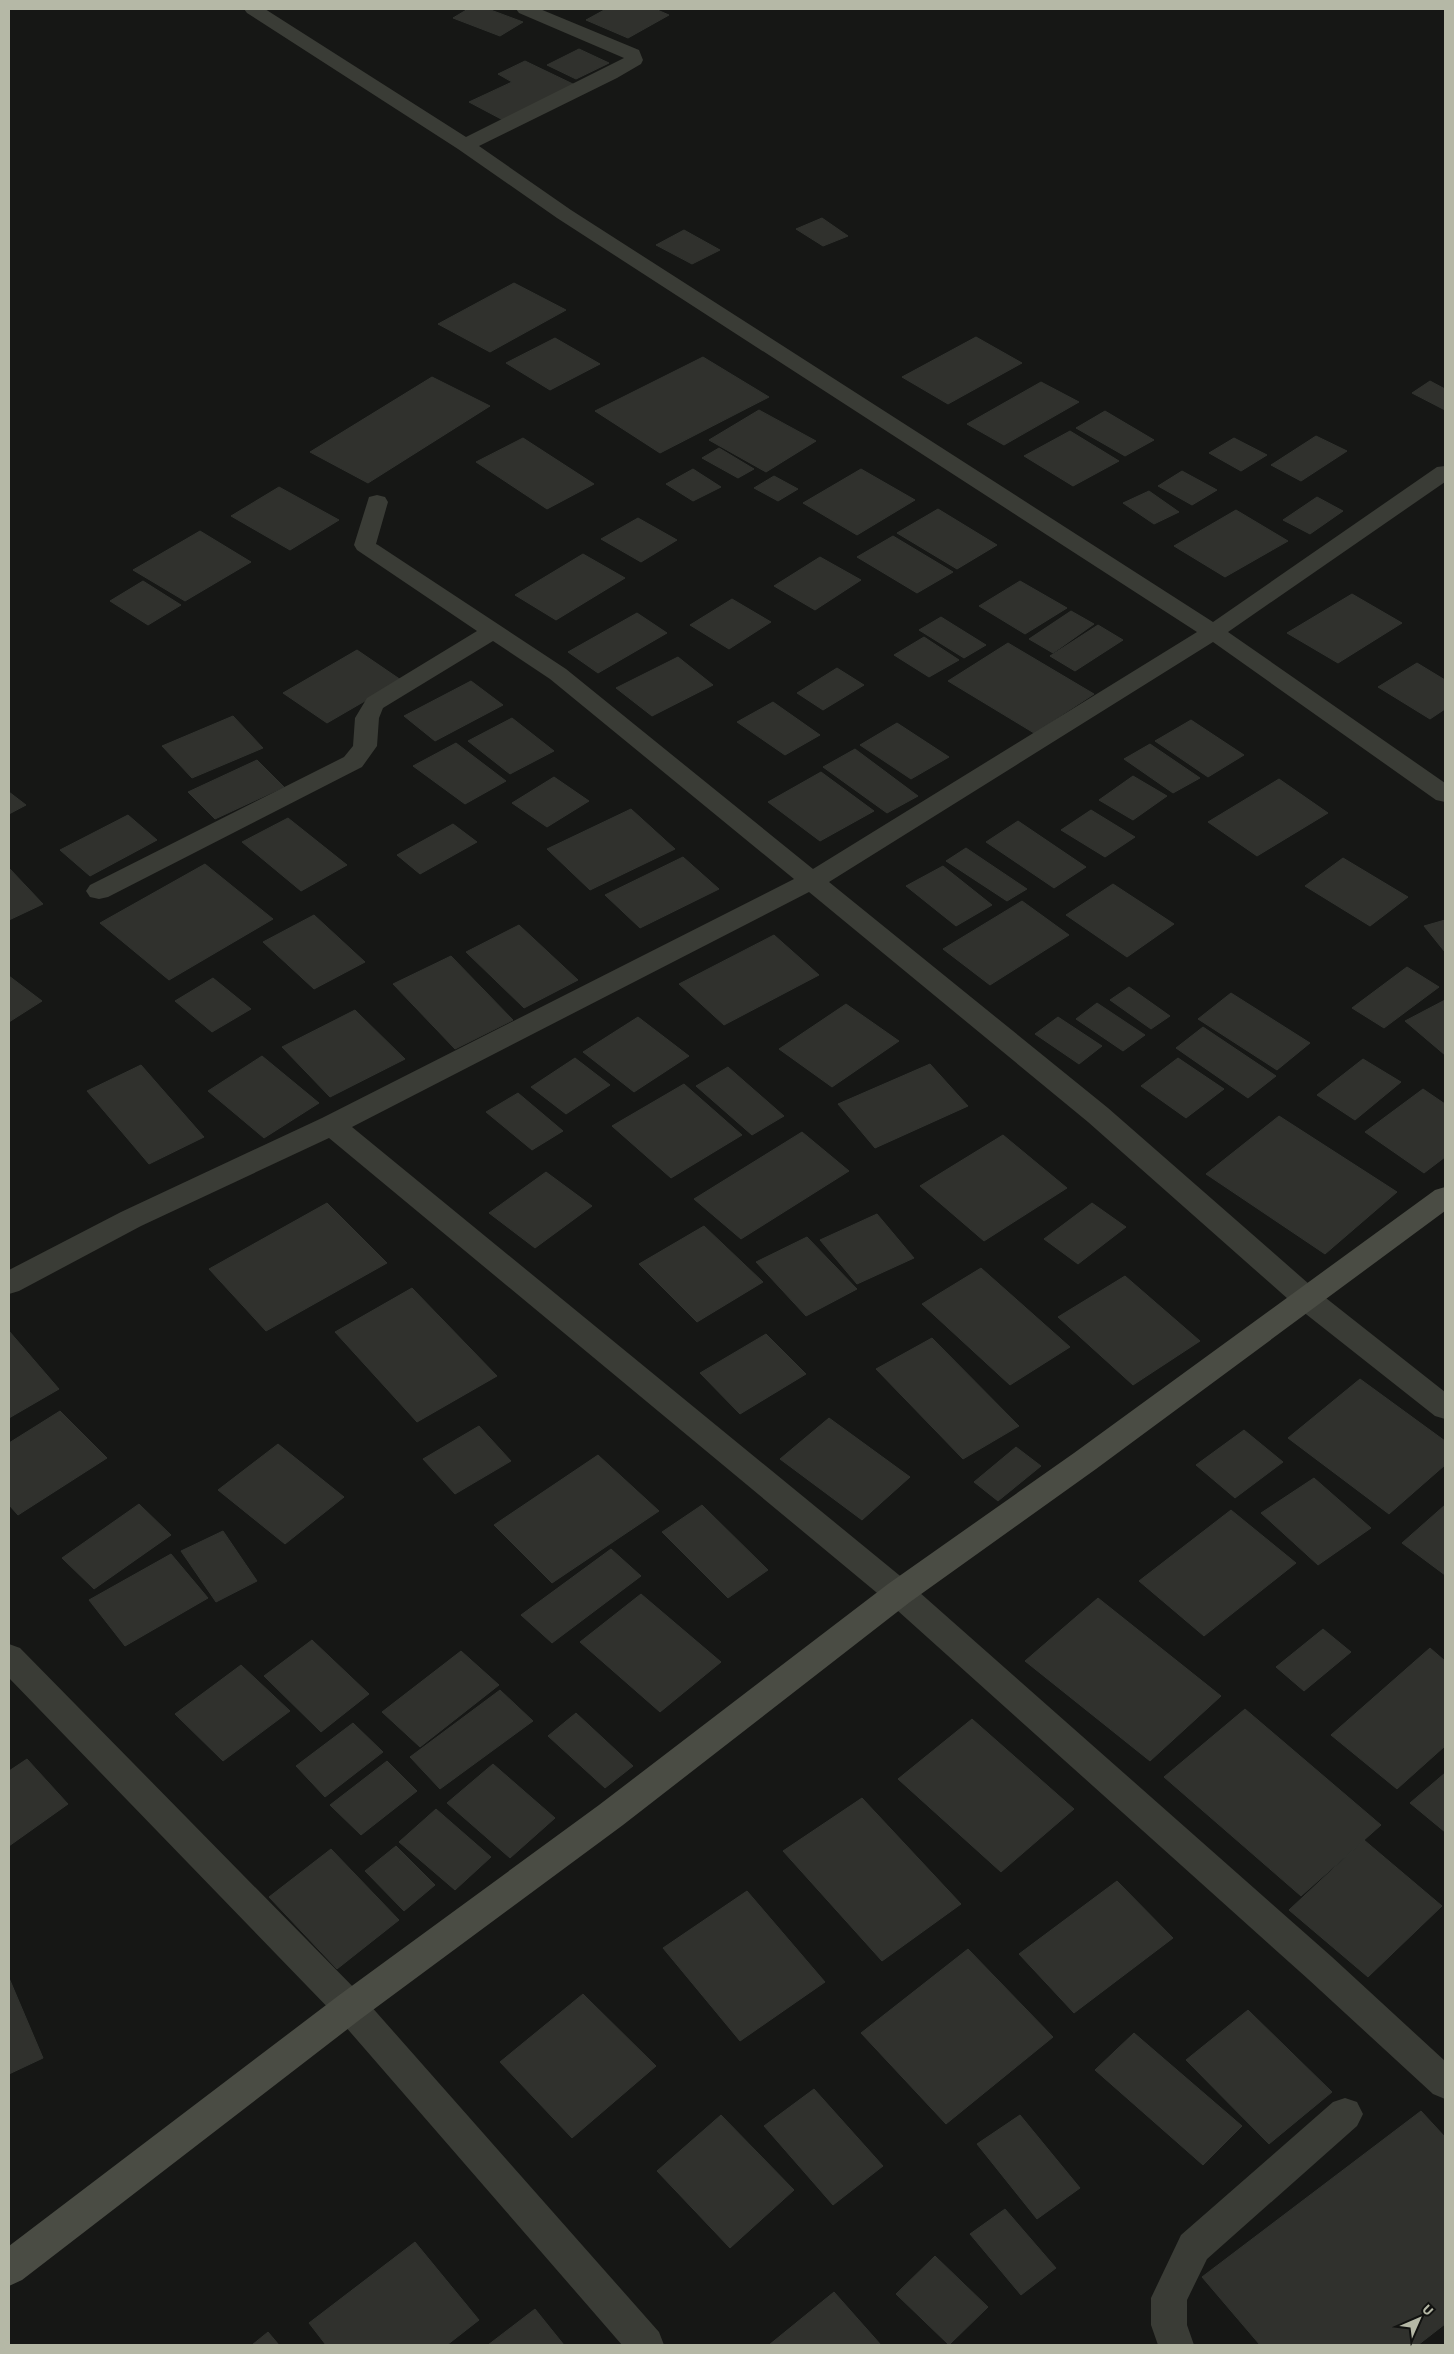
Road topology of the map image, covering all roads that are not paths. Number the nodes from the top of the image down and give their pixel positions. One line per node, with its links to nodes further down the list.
1 (253, 9): 3 (street)
2 (525, 9): 3 (street)
3 (465, 145): 7 (street)
4 (1445, 472): 7 (street)
5 (377, 502): 6 (street)
6 (493, 631): 9 (street); 10 (street)
7 (1213, 632): 8 (street); 9 (street)
8 (1445, 794)
9 (813, 880): 11 (street); 14 (street)
10 (99, 891)
11 (332, 1125): 13 (street); 16 (street)
12 (1445, 1197): 14 (main road)
13 (9, 1283)
14 (1307, 1300): 15 (street); 16 (main road)
15 (1445, 1408)
16 (899, 1593): 18 (main road); 19 (street)
17 (9, 1657): 18 (street)
18 (350, 2007): 21 (main road); 22 (street)
19 (1445, 2083)
20 (1345, 2114): 23 (street)
21 (9, 2268)
22 (646, 2345)
23 (1176, 2345)

